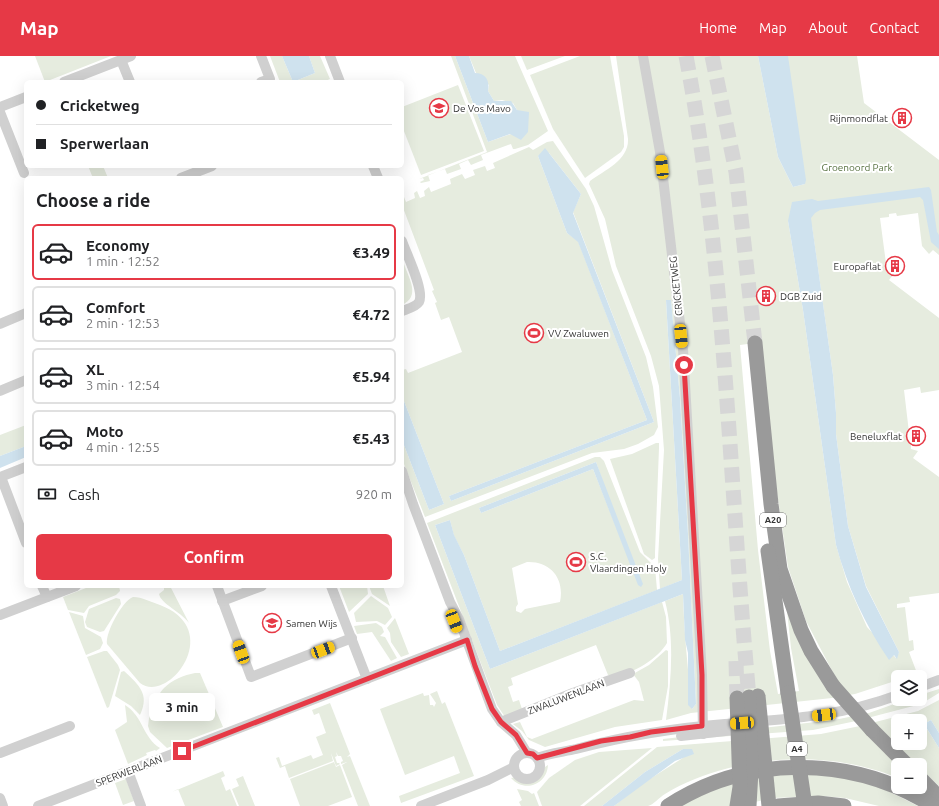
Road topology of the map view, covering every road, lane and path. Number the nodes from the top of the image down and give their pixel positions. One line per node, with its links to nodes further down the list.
1 (131, 56): 5 (street)
2 (261, 56): 8 (street)
3 (330, 56): 9 (street)
4 (643, 56): 50 (street, CRICKETWEG)
5 (121, 60): 6 (street); 7 (street)
6 (69, 80)
7 (129, 80)
8 (267, 80)
9 (339, 80)
10 (24, 98): 11 (street)
11 (0, 107)
12 (0, 112): 14 (street)
13 (207, 168): 15 (street)
14 (24, 173)
15 (186, 176)
16 (404, 247): 17 (street)
17 (404, 310)
18 (24, 314): 19 (street)
19 (0, 324)
20 (751, 344): 52 (highway, A20, bridge); 68 (highway, A4, bridge)
21 (24, 381): 22 (street)
22 (0, 391)
23 (24, 468): 24 (street)
24 (1, 477): 28 (street)
25 (404, 478): 27 (street)
26 (404, 489): 27 (street)
27 (412, 504): 38 (street)
28 (24, 538)
29 (43, 588): 34 (street)
30 (71, 588): 34 (street)
31 (217, 588): 35 (street)
32 (257, 588): 35 (street)
33 (332, 588): 37 (street)
34 (47, 597): 36 (street)
35 (222, 602): 37 (street)
36 (0, 615)
37 (352, 638): 40 (street)
38 (465, 640): 40 (street, SPERWERLAAN); 48 (street)
39 (630, 673): 48 (street, ZWALUWENLAAN)
40 (367, 678): 55 (street, SPERWERLAAN)
41 (939, 680): 42 (street)
42 (927, 684)
43 (939, 687): 44 (street)
44 (927, 691)
45 (748, 697): 64 (highway, bridge); 65 (highway, bridge); 66 (highway, bridge)
46 (891, 698): 50 (street)
47 (891, 703): 50 (street)
48 (502, 723): 54 (street)
49 (70, 726): 51 (street)
50 (703, 730): 53 (street)
51 (0, 753)
52 (900, 758)
53 (539, 762): 54 (street); 54 (street)
54 (519, 763): 62 (street)
55 (128, 771): 60 (street, SPERWERLAAN); 61 (street)
56 (927, 785): 58 (highway)
57 (0, 798): 59 (street)
58 (939, 798)
59 (3, 806)
60 (38, 806)
61 (141, 806)
62 (421, 806)
63 (668, 806): 70 (highway)
64 (737, 806)
65 (749, 806)
66 (769, 806)
67 (778, 806): 69 (highway)
68 (805, 806)
69 (844, 806)
70 (933, 806)

